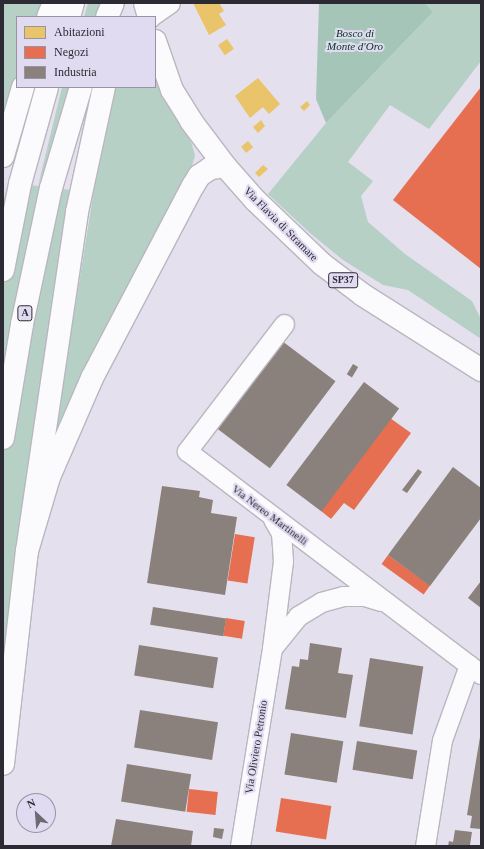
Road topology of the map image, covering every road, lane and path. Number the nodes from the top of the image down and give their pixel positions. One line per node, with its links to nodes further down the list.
1 (54, 3): 7 (main road)
2 (73, 3): 8 (main road)
3 (113, 3): 9 (main road)
4 (127, 3): 10 (main road)
5 (145, 3): 11 (main road)
6 (170, 3): 12 (street)
7 (48, 16)
8 (69, 16)
9 (107, 16)
10 (123, 16)
11 (149, 16)
12 (150, 16)
13 (156, 44): 19 (main road, Via Flavia di Stramare / SP37)
14 (24, 88): 18 (main road)
15 (47, 88): 20 (main road)
16 (81, 88): 23 (main road, A)
17 (104, 88): 25 (main road)
18 (3, 156)
19 (225, 166): 22 (main road, Via Flavia di Stramare / SP37); 25 (main road)
20 (3, 270)
21 (284, 324): 24 (street, Via Nereo Martinelli)
22 (481, 370)
23 (3, 438)
24 (273, 518): 26 (street, Via Nereo Martinelli); 27 (street, Via Oliviero Petronio)
25 (27, 550): 29 (main road)
26 (386, 602): 27 (street, Via Oliviero Petronio); 28 (street, Via Nereo Martinelli)
27 (272, 648): 30 (street, Via Oliviero Petronio)
28 (475, 670): 31 (street)
29 (3, 764)
30 (240, 846)
31 (425, 846)

